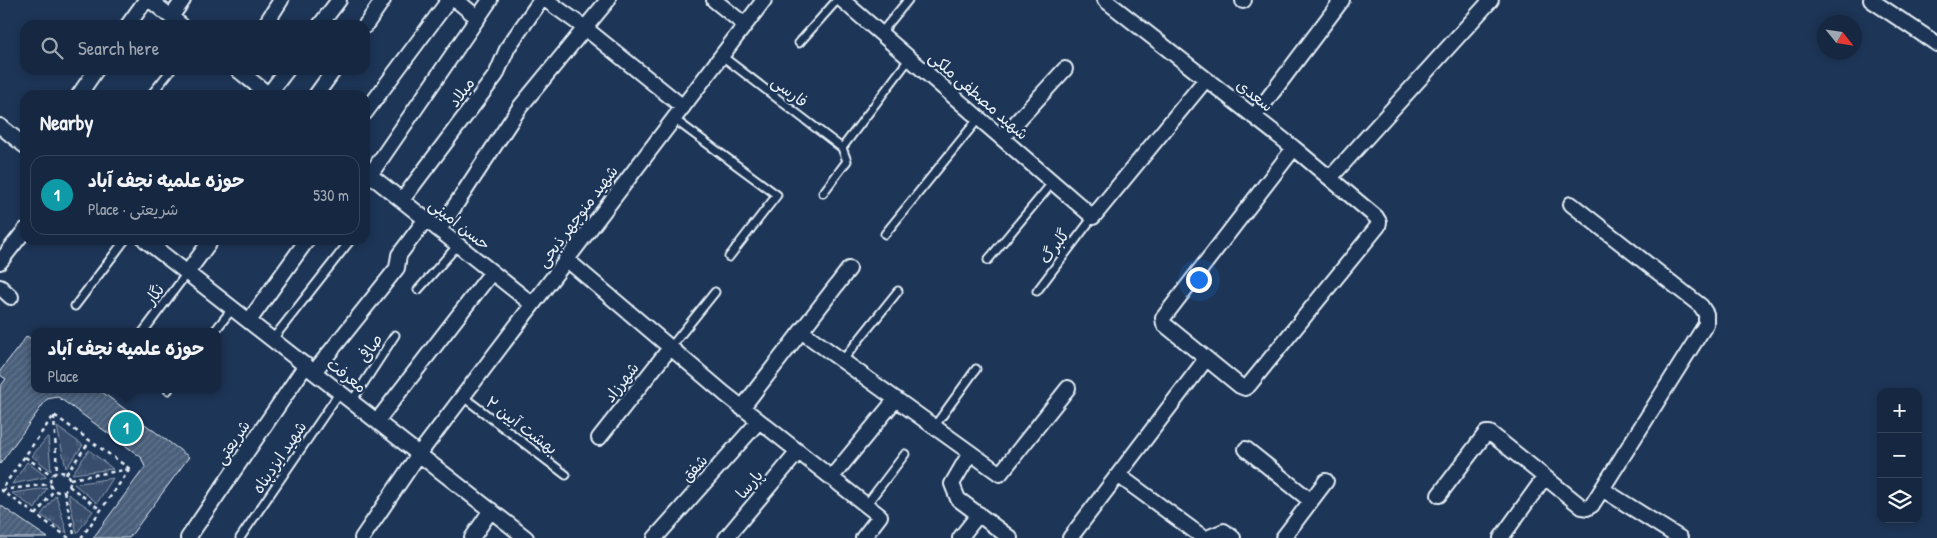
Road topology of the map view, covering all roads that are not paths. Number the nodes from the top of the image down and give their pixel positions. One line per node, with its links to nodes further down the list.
1 (146, 0): 23 (street)
2 (150, 0): 24 (street)
3 (183, 0): 25 (street)
4 (281, 0): 26 (street)
5 (339, 0): 27 (street)
6 (383, 0): 28 (street)
7 (449, 0): 48 (street)
8 (456, 0): 22 (street)
9 (490, 0): 22 (street)
10 (541, 0): 63 (street, میلاد)
11 (546, 0): 30 (street)
12 (608, 0): 30 (street)
13 (714, 0): 29 (street)
14 (764, 0): 29 (street, شهید منوچهر ذبحی)
15 (837, 0): 32 (lane)
16 (842, 0): 31 (street, شهید مصطفی ملکی)
17 (908, 0): 31 (lane)
18 (1106, 0): 42 (street, سعدی)
19 (1342, 0): 50 (street)
20 (1491, 0): 60 (street)
21 (1871, 0): 33 (street)
22 (478, 18): 58 (street)
23 (132, 20)
24 (175, 20)
25 (176, 20)
26 (268, 20)
27 (324, 20)
28 (369, 20)
29 (745, 25): 34 (street, شهید منوچهر ذبحی)
30 (584, 28): 49 (street); 67 (street)
31 (881, 33): 35 (street, شهید مصطفی ملکی)
32 (799, 43)
33 (1937, 44)
34 (722, 56): 49 (street, شهید منوچهر ذبحی); 56 (lane, فارسی)
35 (910, 58): 51 (street, شهید مصطفی ملکی); 56 (lane)
36 (1065, 69): 54 (street)
37 (93, 75): 43 (street)
38 (167, 75): 44 (lane)
39 (244, 75): 45 (street)
40 (283, 75): 46 (street)
41 (330, 75): 47 (street)
42 (1206, 79): 50 (street, سعدی); 65 (street)
43 (82, 90)
44 (155, 90)
45 (262, 90)
46 (272, 90)
47 (320, 90)
48 (370, 106)
49 (683, 107): 52 (street, شهید منوچهر ذبحی)
50 (1254, 117): 57 (street, سعدی)
51 (979, 118): 54 (street, شهید مصطفی ملکی); 68 (lane)
52 (674, 119): 76 (lane); 77 (street, شهید منوچهر ذبحی)
53 (0, 126): 55 (street)
54 (1002, 138): 61 (street, شهید مصطفی ملکی)
55 (20, 142)
56 (842, 148): 62 (lane)
57 (1294, 148): 60 (street, سعدی); 99 (street)
58 (370, 170)
59 (370, 175): 63 (street, حسن امینی)
60 (1330, 178): 99 (street, سعدی)
61 (1053, 182): 65 (street, شهید مصطفی ملکی); 78 (lane)
62 (823, 193)
63 (402, 200): 66 (street, حسن امینی)
64 (1571, 204): 123 (street)
65 (1093, 217): 86 (lane, گلبرگ)
66 (426, 220): 67 (street, حسن امینی); 101 (street, شریعتی)
67 (439, 230): 75 (street, حسن امینی)
68 (885, 234)
69 (20, 236): 79 (street)
70 (121, 245): 90 (lane)
71 (161, 245): 82 (street, معرفت)
72 (208, 245): 82 (street)
73 (303, 245): 92 (street)
74 (347, 245): 97 (lane)
75 (458, 245): 81 (street, حسن امینی); 84 (lane)
76 (729, 257)
77 (566, 259): 89 (street, شهید منوچهر ذبحی); 98 (street)
78 (988, 260)
79 (0, 262)
80 (849, 269): 95 (street)
81 (492, 272): 89 (street, حسن امینی); 109 (street)
82 (188, 273): 91 (street, معرفت); 93 (lane, نگار)
83 (0, 287): 88 (street)
84 (418, 290)
85 (898, 291): 100 (lane)
86 (1037, 291)
87 (715, 292): 98 (lane)
88 (11, 297)
89 (532, 304): 105 (street, شهید منوچهر ذبحی)
90 (75, 306)
91 (232, 308): 92 (street, معرفت); 94 (lane)
92 (249, 321): 97 (street, معرفت)
93 (146, 328)
94 (217, 328)
95 (801, 331): 100 (street); 108 (street)
96 (395, 336): 107 (lane, صافی)
97 (272, 340): 101 (street, معرفت)
98 (670, 348): 108 (street); 112 (street, شهرزاد)
99 (1206, 360): 118 (street)
100 (842, 361): 106 (street)
101 (310, 369): 104 (street, معرفت); 129 (street, شریعتی)
102 (976, 369): 111 (lane)
103 (1068, 388): 115 (street)
104 (340, 392): 107 (street, معرفت); 130 (lane, شهید ایزدپناه)
105 (462, 396): 116 (street, شهید منوچهر ذبحی); 119 (lane, بهشت آیین ۲)
106 (896, 399): 111 (street); 120 (street)
107 (352, 402): 109 (street, معرفت)
108 (742, 408): 110 (street)
109 (377, 421): 116 (street, معرفت)
110 (759, 421): 114 (street); 134 (street, شفق)
111 (934, 427): 115 (street)
112 (598, 438)
113 (1246, 449): 125 (street)
114 (798, 452): 120 (street); 135 (street, پارسا)
115 (970, 453): 128 (street)
116 (419, 454): 127 (street, معرفت); 131 (street, شهید منوچهر ذبحی)
117 (905, 454): 126 (lane)
118 (1118, 474): 139 (street); 140 (street)
119 (566, 475)
120 (831, 478): 126 (street)
121 (1544, 478): 123 (street); 124 (street); 143 (street)
122 (1326, 481): 125 (street)
123 (1602, 489): 144 (street)
124 (1438, 495)
125 (1311, 500): 142 (street)
126 (866, 505): 136 (street)
127 (490, 510): 132 (street); 133 (street, معرفت)
128 (979, 514): 137 (street); 138 (street)
129 (188, 538)
130 (240, 538)
131 (362, 538)
132 (472, 538)
133 (526, 538)
134 (655, 538)
135 (726, 538)
136 (863, 538)
137 (960, 538)
138 (1010, 538)
139 (1070, 538)
140 (1206, 538): 141 (street)
141 (1233, 538)
142 (1282, 538)
143 (1502, 538)
144 (1680, 538)

